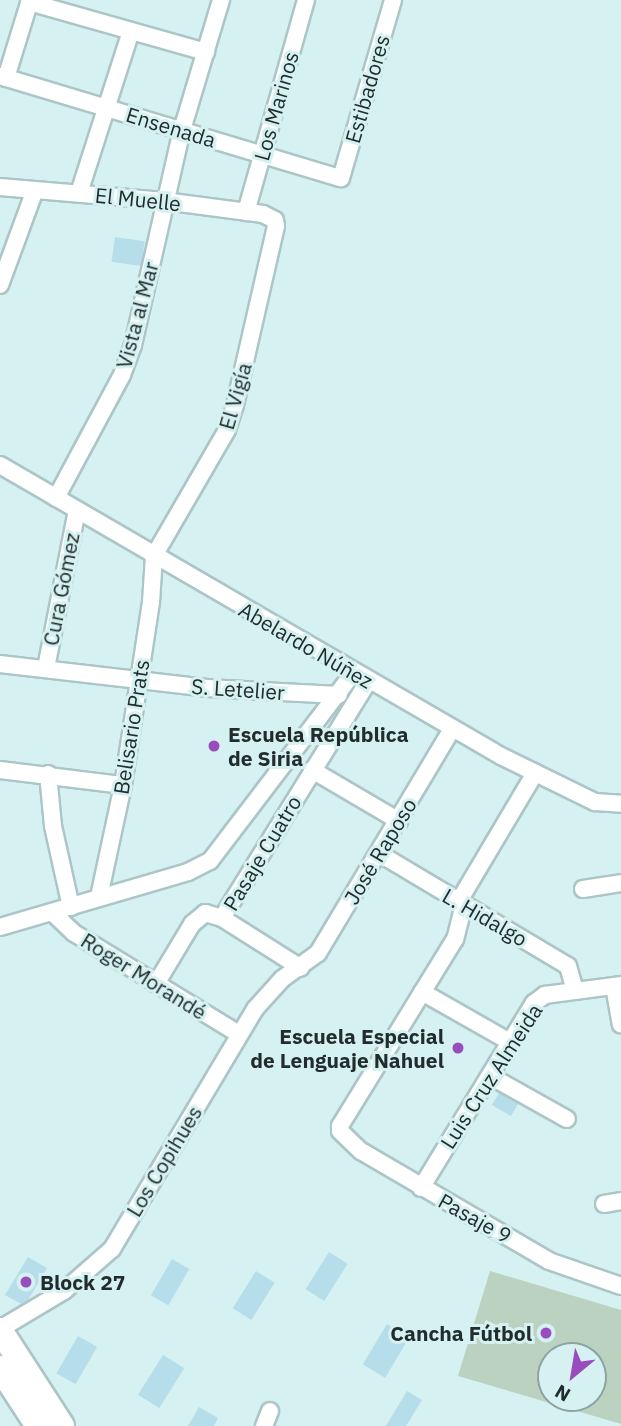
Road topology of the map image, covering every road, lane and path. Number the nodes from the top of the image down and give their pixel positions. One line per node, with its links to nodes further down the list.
1 (221, 0): 6 (street, Vista al Mar)
2 (306, 0): 10 (street, Los Marinos)
3 (393, 0): 11 (street, Estibadores)
4 (30, 1): 5 (street); 7 (street)
5 (131, 31): 6 (street); 8 (street)
6 (206, 52): 9 (street, Vista al Mar)
7 (3, 77): 8 (street, Ensenada)
8 (106, 108): 9 (street, Ensenada); 14 (street)
9 (182, 130): 10 (street, Ensenada); 15 (street, Vista al Mar)
10 (262, 154): 11 (street, Ensenada); 16 (street, Los Marinos)
11 (341, 178)
12 (0, 187): 13 (street, El Muelle)
13 (35, 190): 14 (street, El Muelle); 18 (street)
14 (79, 193): 15 (street, El Muelle)
15 (164, 201): 16 (street, El Muelle); 20 (street, Vista al Mar)
16 (246, 212): 17 (street, El Muelle)
17 (275, 220): 22 (street, El Vigía)
18 (0, 285)
19 (0, 465): 20 (street, Abelardo Núñez)
20 (56, 498): 21 (street, Abelardo Núñez)
21 (77, 510): 22 (street, Abelardo Núñez); 24 (street, Cura Gómez)
22 (154, 556): 25 (street, Abelardo Núñez); 26 (street, Belisario Prats)
23 (0, 664): 24 (street, S. Letelier)
24 (46, 668): 26 (street, S. Letelier)
25 (354, 673): 27 (street, Abelardo Núñez); 28 (street)
26 (138, 680): 28 (street, S. Letelier); 34 (street, Belisario Prats)
27 (368, 682): 29 (street, Abelardo Núñez); 31 (street, Pasaje Cuatro)
28 (339, 695): 40 (street)
29 (452, 729): 32 (street, Abelardo Núñez); 36 (street, José Raposo)
30 (0, 770): 33 (street)
31 (312, 771): 36 (street); 44 (street, Pasaje Cuatro)
32 (534, 773): 35 (street, Abelardo Núñez); 41 (street)
33 (48, 775): 34 (street); 42 (street)
34 (123, 785): 40 (street, Belisario Prats)
35 (621, 804)
36 (399, 821): 37 (street, José Raposo)
37 (380, 855): 41 (street, L. Hidalgo); 46 (street, José Raposo)
38 (621, 883): 39 (street)
39 (583, 889)
40 (99, 897): 42 (street)
41 (461, 903): 49 (street, L. Hidalgo); 50 (street)
42 (71, 906): 43 (street)
43 (52, 912): 45 (street); 47 (street, Roger Morandé)
44 (217, 915): 46 (street); 47 (street, Pasaje Cuatro)
45 (0, 927)
46 (301, 968): 52 (street, Los Copihues)
47 (156, 984): 52 (street, Roger Morandé)
48 (618, 985): 49 (street, Luis Cruz Almeida); 51 (street)
49 (575, 991): 53 (street, Luis Cruz Almeida)
50 (422, 992): 53 (street); 56 (street, Pasaje 9)
51 (621, 1024)
52 (239, 1034): 60 (street, Los Copihues)
53 (510, 1042): 54 (street, Luis Cruz Almeida)
54 (490, 1076): 55 (street); 56 (street, Luis Cruz Almeida)
55 (567, 1119)
56 (421, 1188): 59 (street, Pasaje 9)
57 (621, 1201): 58 (street)
58 (604, 1204)
59 (621, 1286)
60 (0, 1329): 63 (main road)
61 (0, 1368): 62 (main road)
62 (38, 1426)
63 (62, 1426)

